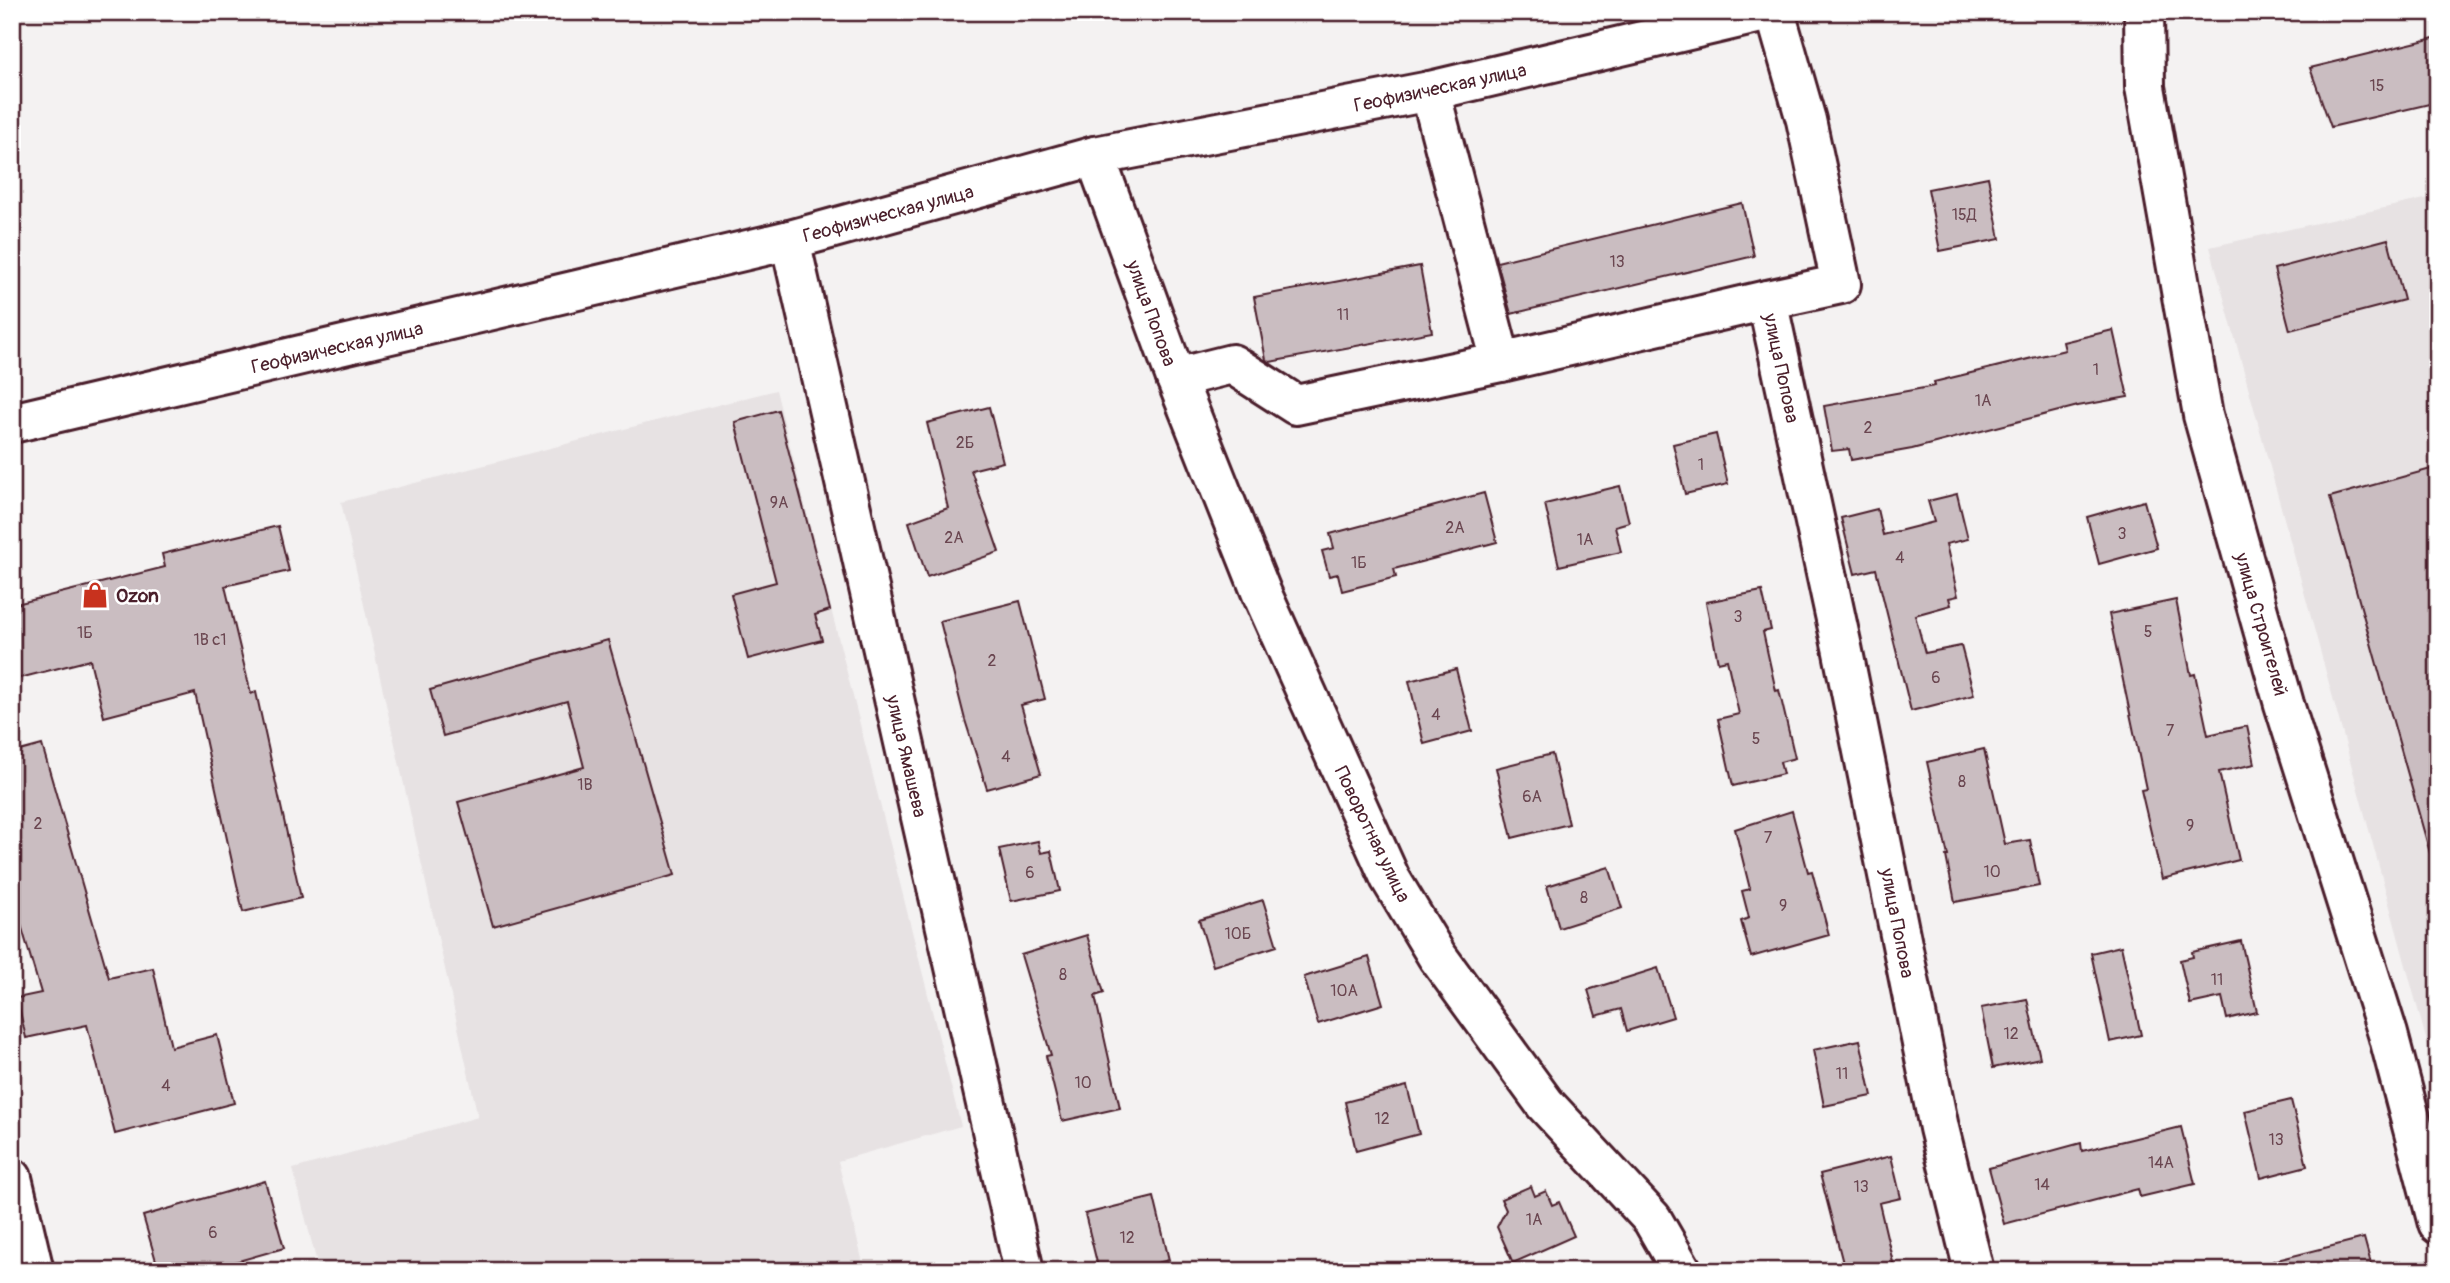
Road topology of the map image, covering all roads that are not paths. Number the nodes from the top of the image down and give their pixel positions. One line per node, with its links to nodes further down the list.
1 (1765, 12): 4 (street, Геофизическая улица)
2 (1775, 12): 7 (street)
3 (2144, 12): 12 (street, улица Строителей)
4 (1430, 91): 5 (street, Геофизическая улица); 8 (street)
5 (1095, 156): 6 (street, Геофизическая улица); 9 (street, улица Попова)
6 (790, 240): 10 (street, Геофизическая улица); 14 (street, улица Ямашева)
7 (1767, 300): 8 (street, улица Попова); 16 (street, улица Попова)
8 (1501, 362): 9 (street, улица Попова)
9 (1176, 378): 15 (street, Поворотная улица)
10 (12, 423)
11 (12, 1178): 13 (street)
12 (2438, 1224)
13 (34, 1271)
14 (1024, 1271)
15 (1682, 1271)
16 (1974, 1271)

